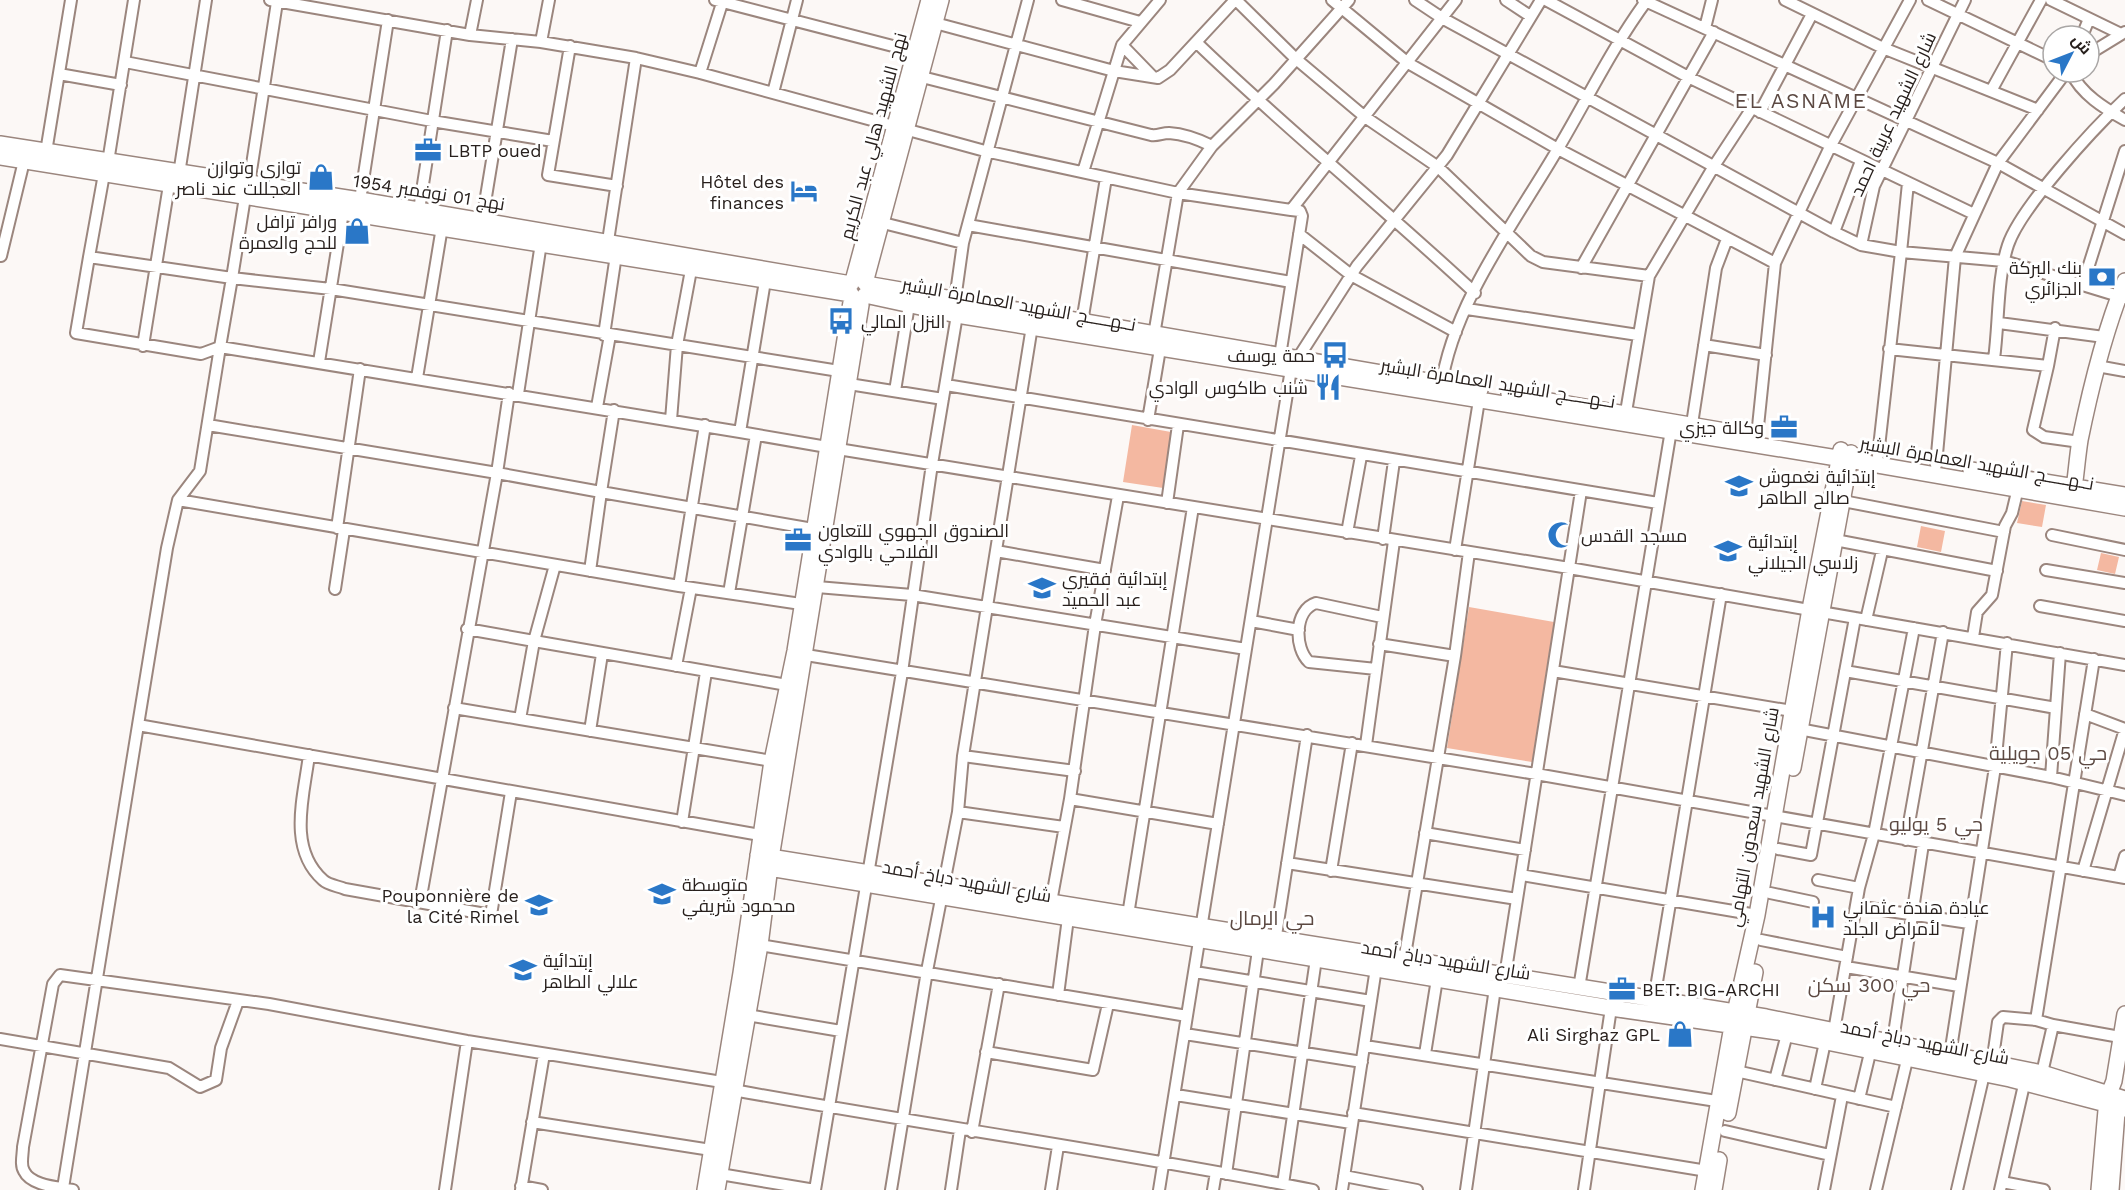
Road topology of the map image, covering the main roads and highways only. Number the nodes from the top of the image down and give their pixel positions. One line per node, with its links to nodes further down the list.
1 (929, 0): 3 (main road, نهج الشهيد هالي عبد الكريم)
2 (941, 0): 3 (main road)
3 (902, 127): 10 (main road, نهج الشهيد هالي عبد الكريم); 10 (main road)
4 (0, 144): 6 (main road, نهج 01 نوفمبر 1954)
5 (0, 157): 6 (main road, نهج 01 نوفمبر 1954)
6 (106, 168): 7 (main road, نهج 01 نوفمبر 1954)
7 (247, 191): 8 (main road, نهج 01 نوفمبر 1954); 8 (main road, نهج 01 نوفمبر 1954)
8 (644, 254): 10 (main road, نهج 01 نوفمبر 1954); 10 (main road, نهج 01 نوفمبر 1954)
9 (2125, 281): 11 (main road)
10 (858, 289): 12 (main road); 12 (main road, نــهـــــج الشهيد العمامرة البشير); 18 (main road); 18 (main road)
11 (2122, 297): 20 (main road)
12 (956, 308): 13 (main road, نــهـــــج الشهيد العمامرة البشير)
13 (1033, 320): 14 (main road, نــهـــــج الشهيد العمامرة البشير); 14 (main road)
14 (1159, 339): 15 (main road, نــهـــــج الشهيد العمامرة البشير); 15 (main road, نــهـــــج الشهيد العمامرة البشير)
15 (1294, 364): 16 (main road, نــهـــــج الشهيد العمامرة البشير)
16 (1480, 394): 17 (main road, نــهـــــج الشهيد العمامرة البشير); 17 (main road, نــهـــــج الشهيد العمامرة البشير)
17 (1672, 427): 19 (main road, نــهـــــج الشهيد العمامرة البشير); 19 (main road, نــهـــــج الشهيد العمامرة البشير)
18 (833, 448): 25 (main road); 25 (main road)
19 (1845, 455): 20 (main road, نــهـــــج الشهيد العمامرة البشير); 20 (main road, نــهـــــج الشهيد العمامرة البشير); 23 (main road, شارع الشهيد سعدون التهامي); 23 (main road, شارع الشهيد سعدون التهامي)
20 (2074, 492): 21 (main road, نــهـــــج الشهيد العمامرة البشير); 22 (main road, نــهـــــج الشهيد العمامرة البشير)
21 (2125, 495)
22 (2125, 508)
23 (1815, 610): 24 (main road, شارع الشهيد سعدون التهامي); 24 (main road, شارع الشهيد سعدون التهامي)
24 (1780, 816): 31 (main road, شارع الشهيد سعدون التهامي); 31 (main road, شارع الشهيد سعدون التهامي)
25 (764, 862): 26 (main road, شارع الشهيد دباخ أحمد); 36 (main road); 36 (main road)
26 (941, 891): 27 (main road, شارع الشهيد دباخ أحمد); 27 (main road, شارع الشهيد دباخ أحمد)
27 (1201, 933): 28 (main road, شارع الشهيد دباخ أحمد)
28 (1269, 947): 29 (main road, شارع الشهيد دباخ أحمد); 29 (main road, شارع الشهيد دباخ أحمد)
29 (1500, 982): 31 (main road, شارع الشهيد دباخ أحمد); 31 (main road, شارع الشهيد دباخ أحمد)
30 (2125, 1014): 33 (main road)
31 (1739, 1020): 32 (main road, شارع الشهيد دباخ أحمد); 32 (main road, شارع الشهيد دباخ أحمد); 38 (main road, شارع الشهيد سعدون التهامي); 38 (main road, شارع الشهيد سعدون التهامي)
32 (1829, 1036): 34 (main road, شارع الشهيد دباخ أحمد); 34 (main road, شارع الشهيد دباخ أحمد)
33 (2121, 1047): 37 (main road)
34 (1891, 1050): 35 (main road, شارع الشهيد دباخ أحمد); 35 (main road, شارع الشهيد دباخ أحمد)
35 (1949, 1062): 37 (main road, شارع الشهيد دباخ أحمد)
36 (728, 1086): 39 (main road); 40 (main road)
37 (2116, 1099): 43 (main road); 44 (main road)
38 (1725, 1103): 41 (main road, شارع الشهيد سعدون التهامي); 42 (main road, شارع الشهيد سعدون التهامي)
39 (705, 1190)
40 (717, 1190)
41 (1703, 1190)
42 (1714, 1190)
43 (2099, 1190)
44 (2111, 1190)

